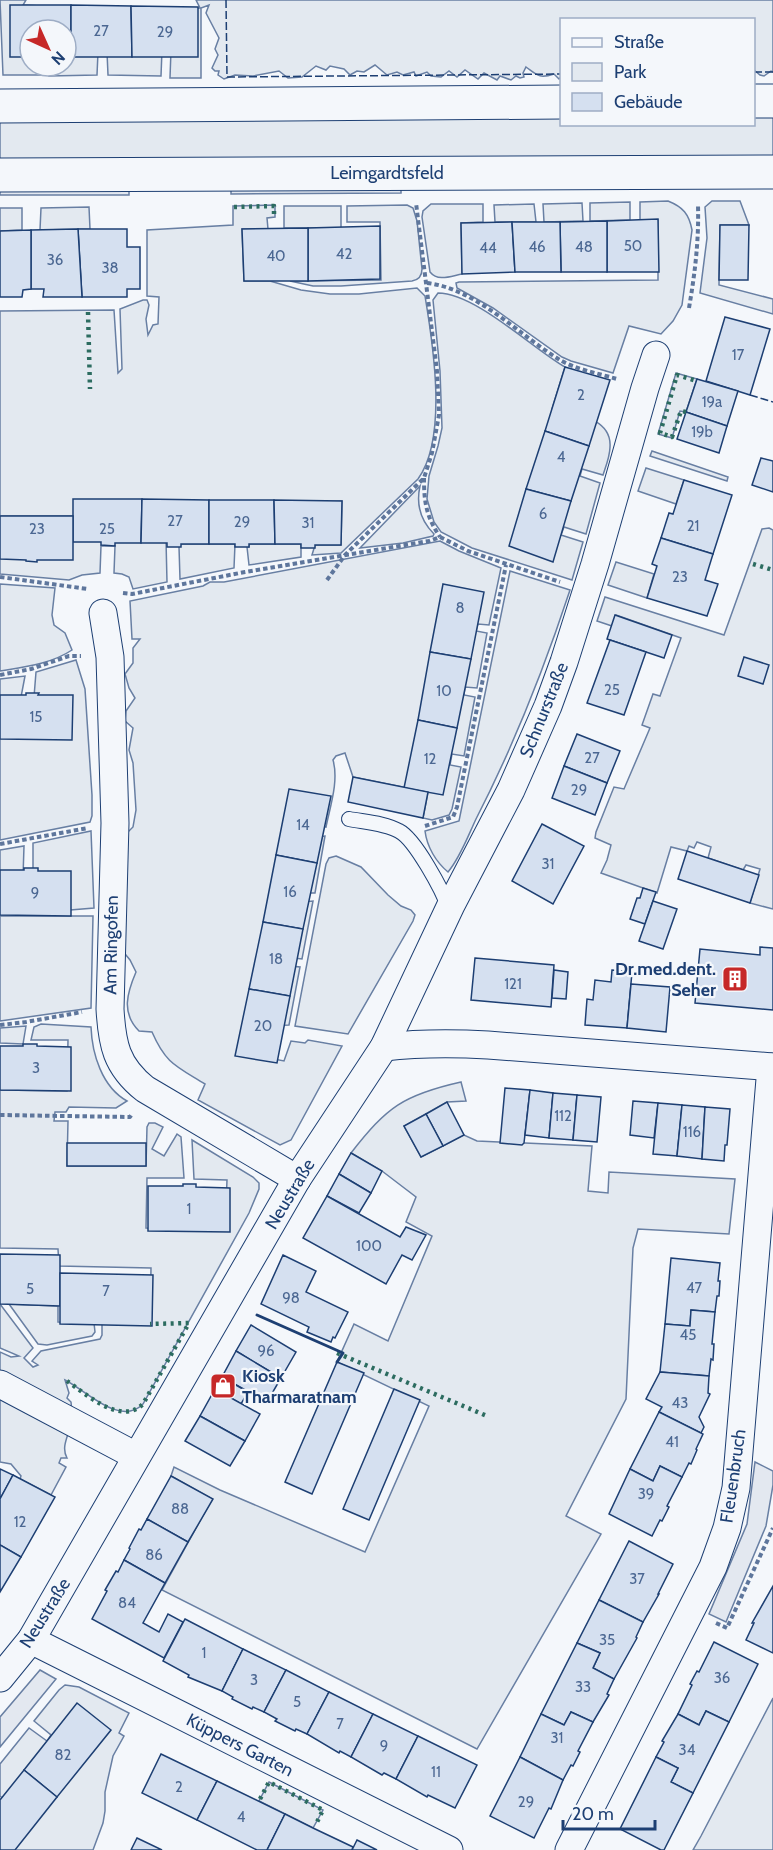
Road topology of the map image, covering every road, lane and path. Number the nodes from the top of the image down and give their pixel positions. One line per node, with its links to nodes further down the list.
1 (755, 101): 2 (main road)
2 (773, 101)
3 (560, 102): 4 (main road)
4 (0, 106)
5 (696, 171): 6 (main road, Leimgardtsfeld); 7 (main road, Leimgardtsfeld); 10 (path)
6 (773, 171)
7 (412, 173): 8 (main road, Leimgardtsfeld); 9 (path)
8 (0, 175)
9 (427, 283): 12 (path); 13 (path)
10 (689, 309)
11 (656, 355): 12 (street, Schnurstraße)
12 (645, 388): 19 (street, Schnurstraße)
13 (424, 478): 14 (path); 15 (path)
14 (440, 537): 15 (path); 16 (path)
15 (345, 555): 18 (path); 20 (path)
16 (506, 565): 19 (path); 26 (path)
17 (0, 577): 21 (path)
18 (327, 580)
19 (587, 590): 28 (street, Schnurstraße)
20 (121, 592)
21 (100, 601): 22 (street, Am Ringofen)
22 (110, 657): 23 (path); 25 (street, Am Ringofen)
23 (0, 675)
24 (349, 819): 26 (lane)
25 (115, 823): 27 (path); 29 (street, Am Ringofen)
26 (408, 838): 28 (lane)
27 (0, 844)
28 (449, 910): 31 (street, Schnurstraße)
29 (110, 1009): 30 (path); 33 (street, Am Ringofen)
30 (0, 1024)
31 (384, 1047): 32 (street); 35 (street, Neustraße)
32 (772, 1067): 39 (street, Fleuenbruch)
33 (145, 1089): 34 (path); 35 (street, Am Ringofen)
34 (0, 1115)
35 (297, 1179): 37 (street, Neustraße)
36 (0, 1384): 37 (street)
37 (136, 1456): 40 (street, Neustraße)
38 (773, 1528): 39 (path)
39 (691, 1612): 43 (street, Fleuenbruch)
40 (31, 1640): 41 (street, Neustraße); 42 (street, Küppers Garten)
41 (0, 1678)
42 (448, 1850)
43 (569, 1850)

